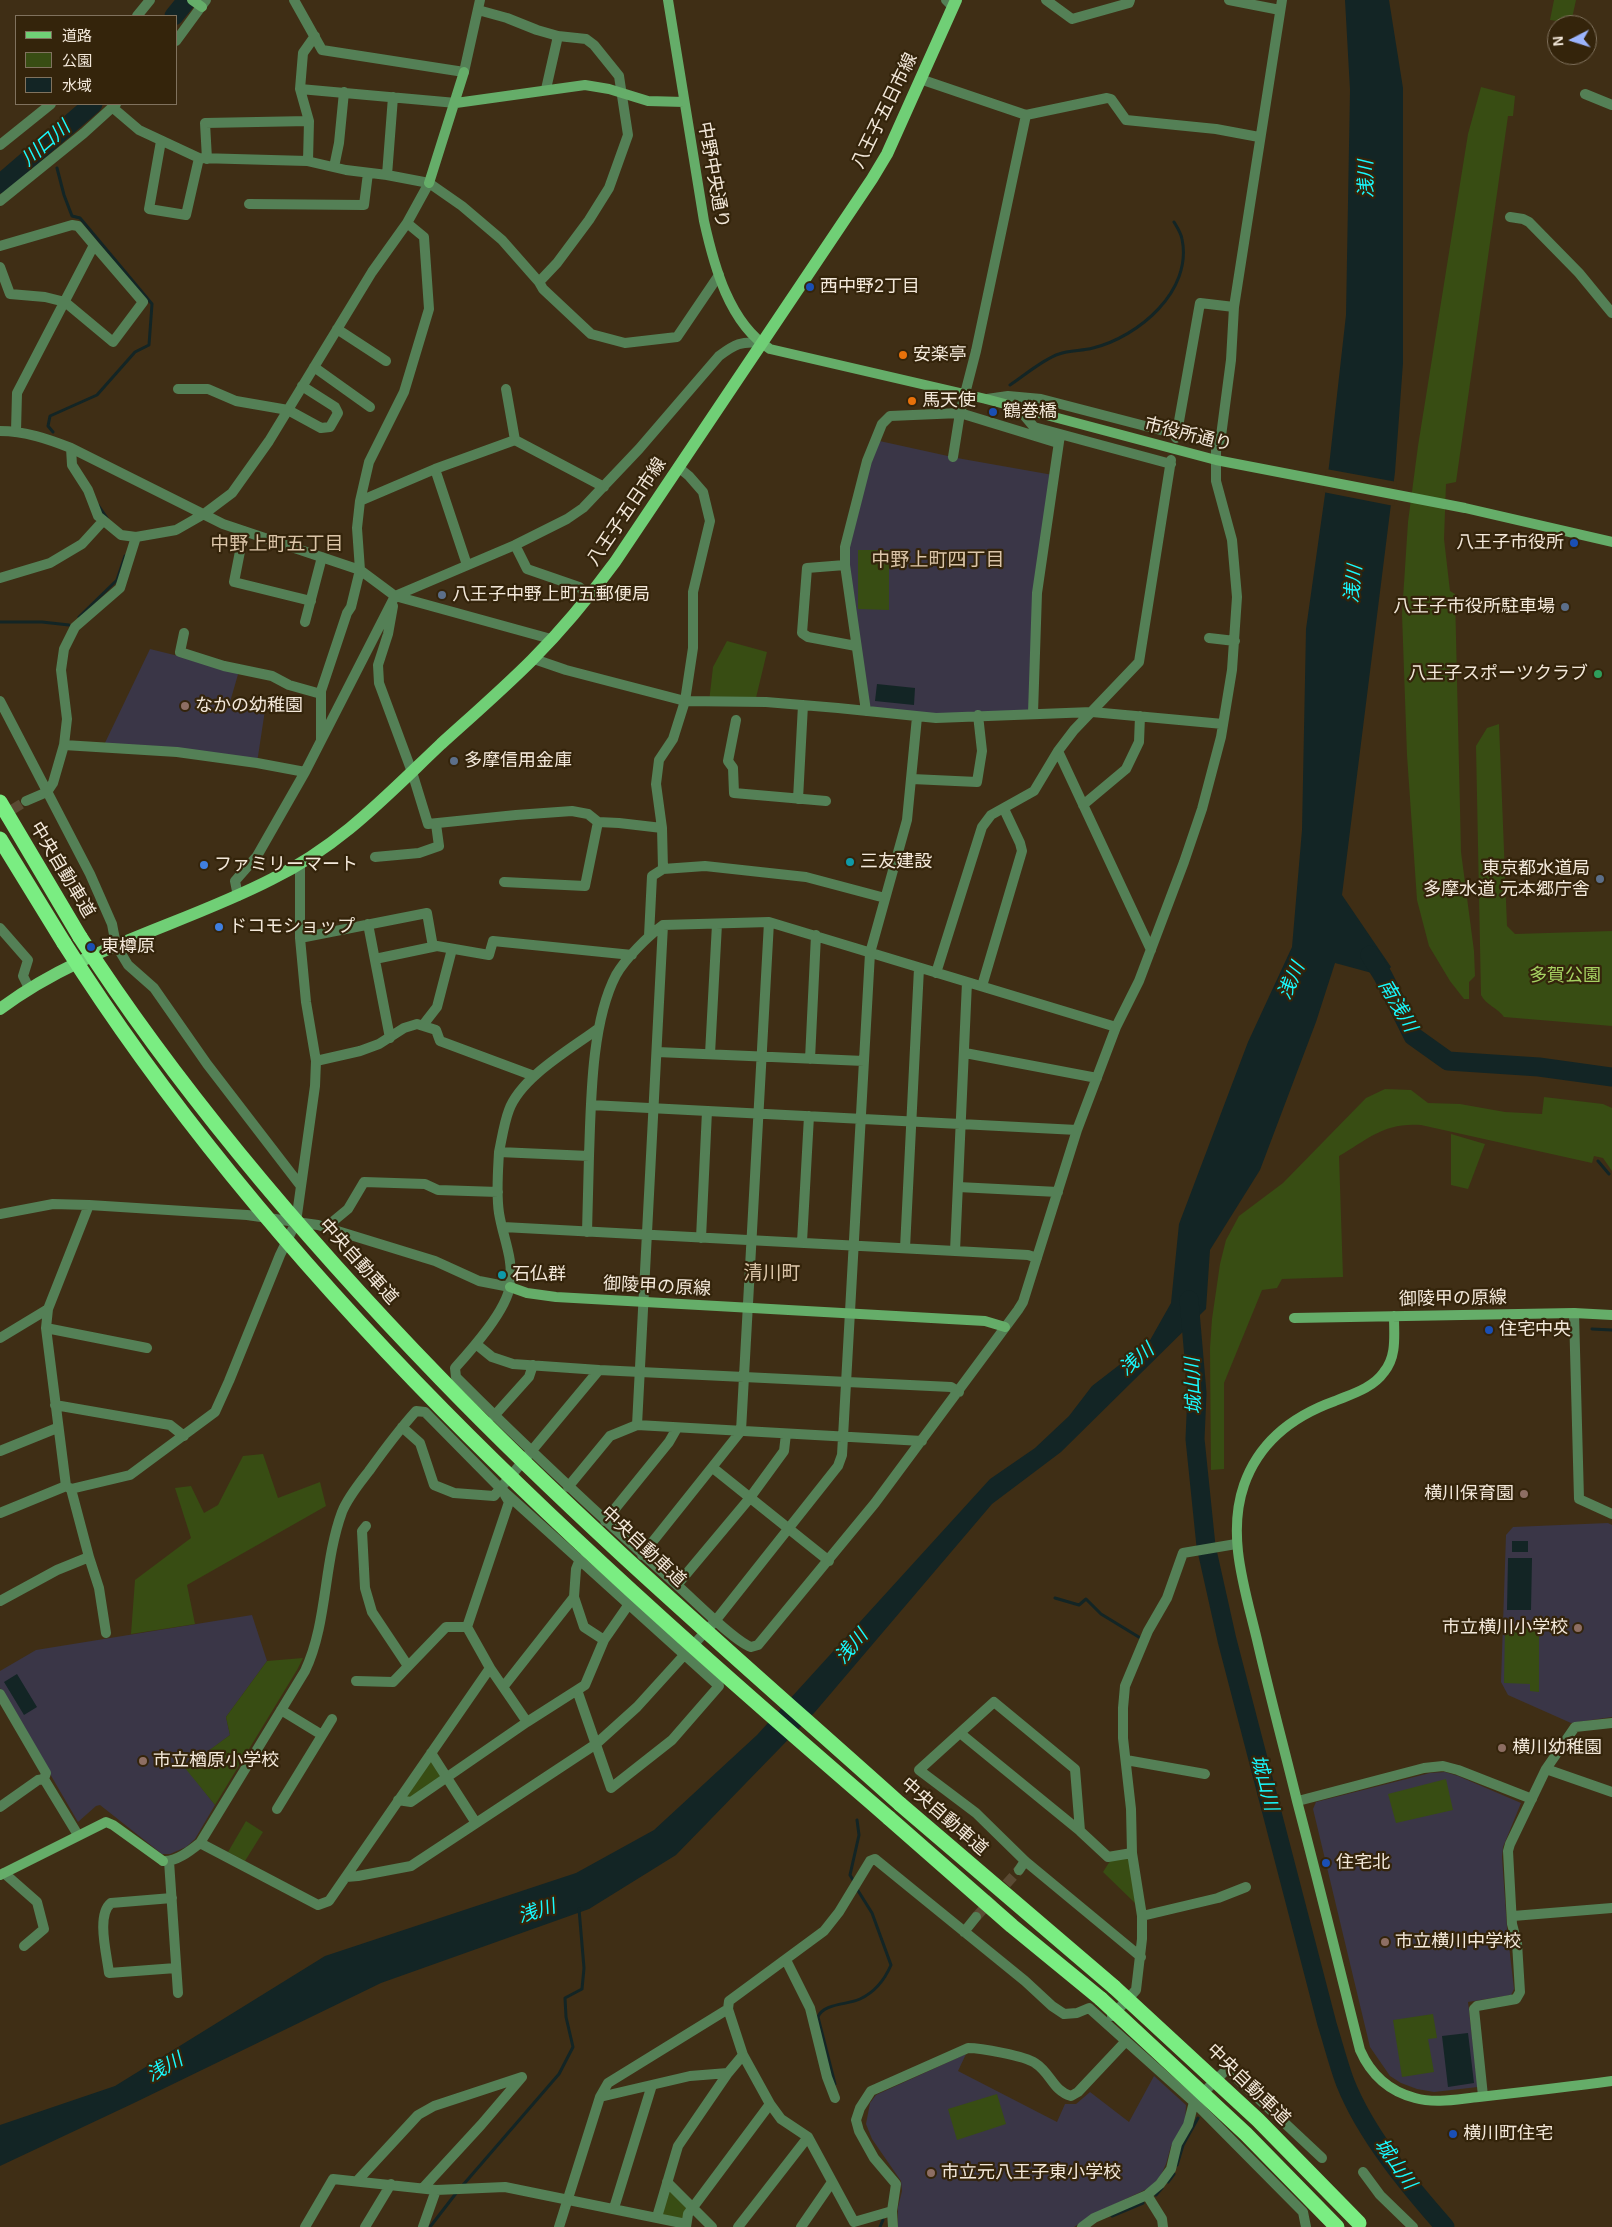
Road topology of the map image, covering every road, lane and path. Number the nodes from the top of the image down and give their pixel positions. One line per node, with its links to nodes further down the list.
1 (150, 0): 11 (street)
2 (294, 0): 12 (street)
3 (668, 0): 23 (street, 中野中央通り)
4 (1046, 0): 5 (street)
5 (1130, 0)
6 (1229, 0): 10 (street)
7 (951, 2): 16 (main road, 八王子五日市線)
8 (200, 3): 14 (street)
9 (479, 5): 13 (street); 15 (street)
10 (1281, 5): 30 (street)
11 (138, 15)
12 (315, 36): 15 (street); 17 (street)
13 (558, 36): 18 (street); 20 (street)
14 (178, 38)
15 (464, 72): 24 (street)
16 (920, 79): 28 (street); 52 (main road, 八王子五日市線)
17 (300, 89): 19 (street); 29 (street)
18 (546, 89): 20 (street); 24 (street)
19 (344, 92): 22 (street); 35 (street)
20 (622, 93): 23 (street); 47 (street)
21 (1585, 94): 27 (street)
22 (393, 96): 24 (street); 37 (street)
23 (684, 102): 46 (street, 中野中央通り)
24 (456, 103): 38 (street)
25 (50, 105): 32 (street)
26 (114, 105): 31 (street); 39 (street)
27 (1612, 105)
28 (1026, 115): 30 (street); 58 (street)
29 (309, 121): 33 (street); 34 (street)
30 (1259, 137): 49 (street)
31 (161, 141): 33 (street); 33 (street)
32 (0, 144)
33 (203, 159): 34 (street)
34 (308, 161): 35 (street)
35 (334, 167): 36 (street)
36 (368, 172): 37 (street); 40 (street)
37 (387, 175): 38 (street)
38 (429, 183): 42 (street); 47 (street)
39 (0, 201)
40 (248, 204)
41 (1510, 217): 50 (street)
42 (407, 223): 51 (street); 74 (street)
43 (94, 245): 44 (street); 48 (street); 48 (street)
44 (0, 246)
45 (0, 267): 48 (street)
46 (719, 275): 47 (street); 52 (street, 中野中央通り)
47 (539, 282)
48 (64, 302): 65 (street)
49 (1234, 307): 59 (street); 70 (street)
50 (1612, 313)
51 (337, 329): 53 (street); 54 (street)
52 (761, 343): 58 (street, 市役所通り); 71 (main road, 八王子五日市線); 73 (street)
53 (386, 361)
54 (314, 367): 55 (street); 60 (street)
55 (302, 386): 62 (street); 62 (street)
56 (178, 389): 62 (street)
57 (506, 389): 67 (street)
58 (966, 395): 59 (street, 市役所通り); 63 (street)
59 (986, 399): 61 (street, 市役所通り)
60 (370, 407)
61 (1018, 408): 66 (street); 70 (street, 市役所通り)
62 (288, 410): 75 (street)
63 (960, 412): 66 (street); 69 (street); 83 (street)
64 (0, 431): 65 (street)
65 (16, 431): 68 (street)
66 (1059, 439): 101 (street); 102 (street)
67 (514, 440): 72 (street); 73 (street)
68 (71, 448): 75 (street); 76 (street)
69 (953, 457)
70 (1219, 460): 79 (street, 市役所通り); 93 (street)
71 (678, 468): 86 (main road, 八王子五日市線); 98 (street)
72 (436, 469): 74 (street); 82 (street)
73 (604, 487): 80 (street)
74 (360, 501): 84 (street)
75 (204, 514): 77 (street); 78 (street)
76 (103, 521): 78 (street); 85 (street)
77 (244, 531): 81 (street); 88 (street)
78 (136, 537): 109 (street)
79 (1612, 542)
80 (515, 545): 82 (street); 86 (street)
81 (322, 558): 84 (street); 88 (street)
82 (466, 565): 87 (street)
83 (845, 565): 94 (street); 94 (street)
84 (360, 570): 87 (street); 96 (street)
85 (0, 578)
86 (589, 595): 92 (main road, 八王子五日市線)
87 (395, 596): 92 (street); 108 (street); 112 (street)
88 (311, 601): 89 (street)
89 (305, 622)
90 (184, 633): 96 (street)
91 (1209, 638): 93 (street)
92 (551, 639): 95 (main road, 八王子五日市線)
93 (1235, 642): 107 (street)
94 (856, 646): 100 (street)
95 (534, 659): 98 (street); 112 (main road, 八王子五日市線)
96 (321, 694): 108 (street)
97 (0, 701): 114 (street)
98 (685, 701): 99 (street); 123 (street)
99 (803, 705): 100 (street); 115 (street)
100 (866, 711): 105 (street)
101 (1092, 712): 102 (street); 104 (street); 110 (street)
102 (1032, 713): 103 (street)
103 (978, 715): 105 (street); 113 (street)
104 (1140, 716): 107 (street); 119 (street)
105 (917, 717): 113 (street)
106 (736, 720): 115 (street)
107 (1223, 724): 142 (street)
108 (321, 740): 111 (street)
109 (64, 745): 111 (street); 114 (street)
110 (1058, 751): 119 (street); 120 (street)
111 (305, 772): 129 (street)
112 (412, 772): 122 (street); 126 (main road, 八王子五日市線)
113 (912, 779): 130 (street)
114 (47, 792): 116 (street); 139 (street)
115 (798, 799): 117 (street)
116 (26, 800)
117 (826, 801)
118 (0, 802): 327 (highway, 中央自動車道, bridge)
119 (1083, 805): 142 (street)
120 (1004, 809): 147 (street); 149 (street)
121 (598, 822): 122 (street); 123 (street); 128 (street)
122 (436, 824): 125 (street)
123 (662, 828): 127 (street)
124 (0, 839): 340 (highway, 中央自動車道, bridge)
125 (375, 857)
126 (300, 864): 129 (main road, 八王子五日市線); 138 (street)
127 (663, 869): 130 (street); 137 (street)
128 (504, 882)
129 (238, 896): 139 (main road, 八王子五日市線)
130 (885, 898): 143 (street)
131 (769, 922): 133 (street); 136 (street); 159 (street)
132 (368, 924): 138 (street); 140 (street); 145 (street)
133 (717, 924): 134 (street); 158 (street)
134 (663, 925): 137 (street); 156 (street)
135 (0, 928): 150 (street)
136 (816, 935): 143 (street); 160 (street)
137 (649, 936): 144 (street)
138 (300, 938): 161 (street)
139 (116, 946): 150 (main road, 八王子五日市線); 176 (street)
140 (434, 947): 141 (street); 145 (street)
141 (452, 948): 144 (street); 152 (street)
142 (1151, 950): 153 (street)
143 (870, 953): 146 (street); 162 (street)
144 (632, 956): 154 (street)
145 (375, 959): 155 (street)
146 (919, 968): 147 (street); 171 (street)
147 (936, 973): 148 (street)
148 (968, 982): 149 (street); 157 (street)
149 (982, 986): 153 (street)
150 (29, 988): 151 (main road, 八王子五日市線)
151 (0, 1010)
152 (423, 1025): 155 (street); 163 (street)
153 (1116, 1027): 164 (street)
154 (599, 1028): 163 (street); 165 (street)
155 (390, 1038): 161 (street)
156 (657, 1052): 158 (street); 166 (street)
157 (964, 1053): 164 (street); 172 (street)
158 (710, 1054): 159 (street)
159 (762, 1056): 160 (street); 168 (street)
160 (810, 1059): 162 (street)
161 (316, 1061): 176 (street)
162 (864, 1061): 170 (street)
163 (534, 1076): 174 (street)
164 (1097, 1078): 173 (street)
165 (591, 1105): 166 (street); 175 (street)
166 (654, 1108): 167 (street); 186 (street)
167 (707, 1111): 168 (street); 187 (street)
168 (759, 1113): 169 (street); 188 (street)
169 (809, 1116): 170 (street); 189 (street)
170 (861, 1118): 171 (street); 190 (street)
171 (912, 1121): 172 (street); 191 (street)
172 (960, 1124): 173 (street); 177 (street)
173 (1077, 1130): 179 (street)
174 (499, 1152): 175 (street); 178 (street)
175 (589, 1156): 185 (street)
176 (300, 1185): 182 (street)
177 (958, 1187): 179 (street); 192 (street)
178 (498, 1192): 183 (street); 184 (street)
179 (1058, 1192): 193 (street)
180 (89, 1205): 181 (street, 御陵甲の原線); 182 (street, 御陵甲の原線); 197 (street)
181 (0, 1214)
182 (296, 1222): 183 (street, 御陵甲の原線); 224 (street)
183 (321, 1227): 194 (street, 御陵甲の原線)
184 (503, 1227): 185 (street); 194 (street)
185 (587, 1232): 186 (street)
186 (647, 1235): 187 (street); 195 (street)
187 (700, 1238): 188 (street)
188 (752, 1240): 189 (street); 196 (street)
189 (802, 1242): 190 (street)
190 (853, 1245): 191 (street); 198 (street)
191 (905, 1248): 192 (street)
192 (956, 1251): 193 (street)
193 (1037, 1258): 203 (street)
194 (510, 1287): 195 (street, 御陵甲の原線); 206 (street)
195 (643, 1303): 196 (street, 御陵甲の原線); 210 (street)
196 (748, 1308): 198 (street, 御陵甲の原線); 211 (street)
197 (48, 1309): 204 (street); 205 (street)
198 (850, 1313): 203 (street, 御陵甲の原線); 213 (street)
199 (1574, 1313): 200 (street, 御陵甲の原線); 201 (street, 御陵甲の原線); 235 (street)
200 (1612, 1315)
201 (1394, 1316): 202 (street, 御陵甲の原線); 239 (street)
202 (1294, 1318)
203 (1005, 1327): 214 (street)
204 (46, 1328): 207 (street); 215 (street)
205 (0, 1338)
206 (476, 1344): 208 (street); 212 (street)
207 (147, 1348)
208 (532, 1365): 209 (street); 217 (street)
209 (599, 1370): 210 (street); 228 (street)
210 (640, 1371): 211 (street); 218 (street)
211 (744, 1376): 213 (street); 222 (street)
212 (456, 1377): 216 (street); 217 (street)
213 (847, 1380): 214 (street); 225 (street)
214 (959, 1392): 226 (street)
215 (55, 1405): 220 (street); 224 (street)
216 (425, 1412): 219 (street); 232 (street)
217 (494, 1416): 228 (street)
218 (637, 1425): 221 (street); 230 (street)
219 (402, 1427): 232 (street); 259 (street)
220 (57, 1428): 227 (street); 231 (street)
221 (677, 1428): 222 (street); 236 (street)
222 (741, 1431): 223 (street); 229 (street)
223 (786, 1434): 225 (street); 233 (street)
224 (184, 1436): 231 (street)
225 (843, 1436): 226 (street); 238 (street)
226 (922, 1441): 243 (street)
227 (0, 1451)
228 (531, 1452): 230 (street); 232 (street)
229 (713, 1468): 233 (street); 240 (street)
230 (568, 1486): 236 (street)
231 (68, 1487): 234 (street); 241 (street)
232 (500, 1488): 242 (street); 249 (street)
233 (749, 1499): 238 (street); 244 (street)
234 (0, 1513)
235 (1612, 1514)
236 (606, 1521): 240 (street)
237 (366, 1526): 253 (street)
238 (788, 1530): 243 (street); 248 (street)
239 (1236, 1544): 267 (street); 275 (street)
240 (642, 1555): 244 (street)
241 (89, 1557): 246 (street); 250 (street)
242 (580, 1559): 245 (street); 247 (street)
243 (829, 1561): 248 (street)
244 (677, 1585): 248 (street)
245 (574, 1597): 251 (street); 256 (street)
246 (0, 1601)
247 (629, 1604): 251 (street); 252 (street)
248 (716, 1620): 252 (street)
249 (467, 1627): 253 (street); 254 (street)
250 (106, 1633)
251 (604, 1640): 257 (street)
252 (683, 1654): 265 (street); 265 (street)
253 (408, 1666): 255 (street)
254 (490, 1668): 256 (street); 266 (street)
255 (356, 1681)
256 (504, 1686): 261 (street)
257 (578, 1690): 261 (street); 265 (street)
258 (0, 1694): 271 (street)
259 (281, 1710): 264 (street); 281 (street)
260 (332, 1719): 264 (street)
261 (527, 1722): 270 (street)
262 (1612, 1723): 268 (street)
263 (960, 1732): 279 (street); 279 (street); 284 (street)
264 (322, 1735): 277 (street)
265 (596, 1744): 278 (street)
266 (431, 1753): 270 (street); 274 (street)
267 (1126, 1760): 269 (street); 282 (street)
268 (1546, 1769): 272 (street); 273 (street)
269 (1205, 1774)
270 (448, 1778): 274 (street); 278 (street)
271 (44, 1779): 276 (street); 280 (street)
272 (1612, 1792)
273 (1532, 1799): 275 (street); 292 (street)
274 (398, 1800): 287 (street)
275 (1298, 1801): 308 (street)
276 (0, 1807)
277 (277, 1809)
278 (476, 1824): 287 (street)
279 (1080, 1831): 282 (street)
280 (78, 1835): 283 (street); 286 (street)
281 (200, 1843): 283 (street); 287 (street)
282 (1132, 1853): 291 (street)
283 (166, 1861): 289 (street)
284 (1025, 1861): 285 (street); 296 (street)
285 (1019, 1870)
286 (2, 1874): 295 (street)
287 (346, 1877)
288 (1246, 1887): 291 (street)
289 (172, 1898): 298 (street); 298 (street)
290 (1612, 1908): 292 (street)
291 (1142, 1916): 296 (street)
292 (1513, 1916): 308 (street)
293 (976, 1918): 294 (street)
294 (964, 1932): 297 (street); 301 (street)
295 (24, 1946)
296 (1140, 1957): 301 (street)
297 (786, 1960): 300 (street); 309 (street)
298 (176, 1968): 299 (street)
299 (178, 1992)
300 (728, 2009): 303 (street); 307 (street)
301 (1107, 2022): 302 (street)
302 (1126, 2041): 310 (street); 325 (street)
303 (743, 2055): 304 (street); 311 (street)
304 (728, 2074): 306 (street); 316 (street)
305 (1612, 2081): 308 (street)
306 (652, 2085): 307 (street); 323 (street)
307 (600, 2096): 322 (street)
308 (1483, 2096)
309 (835, 2098)
310 (1194, 2102): 313 (street); 321 (street); 339 (street)
311 (770, 2104): 312 (street); 324 (street)
312 (808, 2137): 317 (street); 334 (street)
313 (1322, 2158)
314 (1363, 2172): 341 (street)
315 (357, 2181): 318 (street); 319 (street); 329 (street)
316 (667, 2182): 324 (street); 326 (street)
317 (832, 2182): 325 (street); 335 (street)
318 (391, 2184): 319 (street); 330 (street)
319 (423, 2188): 320 (street)
320 (436, 2190): 322 (street); 331 (street)
321 (1147, 2195): 337 (street); 338 (street)
322 (567, 2200): 323 (street); 332 (street)
323 (614, 2208): 326 (street)
324 (693, 2208): 328 (street); 333 (street)
325 (892, 2211): 336 (street)
326 (657, 2217): 328 (street)
327 (1361, 2225)
328 (686, 2226)
329 (305, 2227)
330 (365, 2227)
331 (423, 2227)
332 (559, 2227)
333 (712, 2227)
334 (738, 2227)
335 (801, 2227)
336 (893, 2227)
337 (1082, 2227)
338 (1163, 2227)
339 (1306, 2227)
340 (1337, 2227)
341 (1413, 2227)

